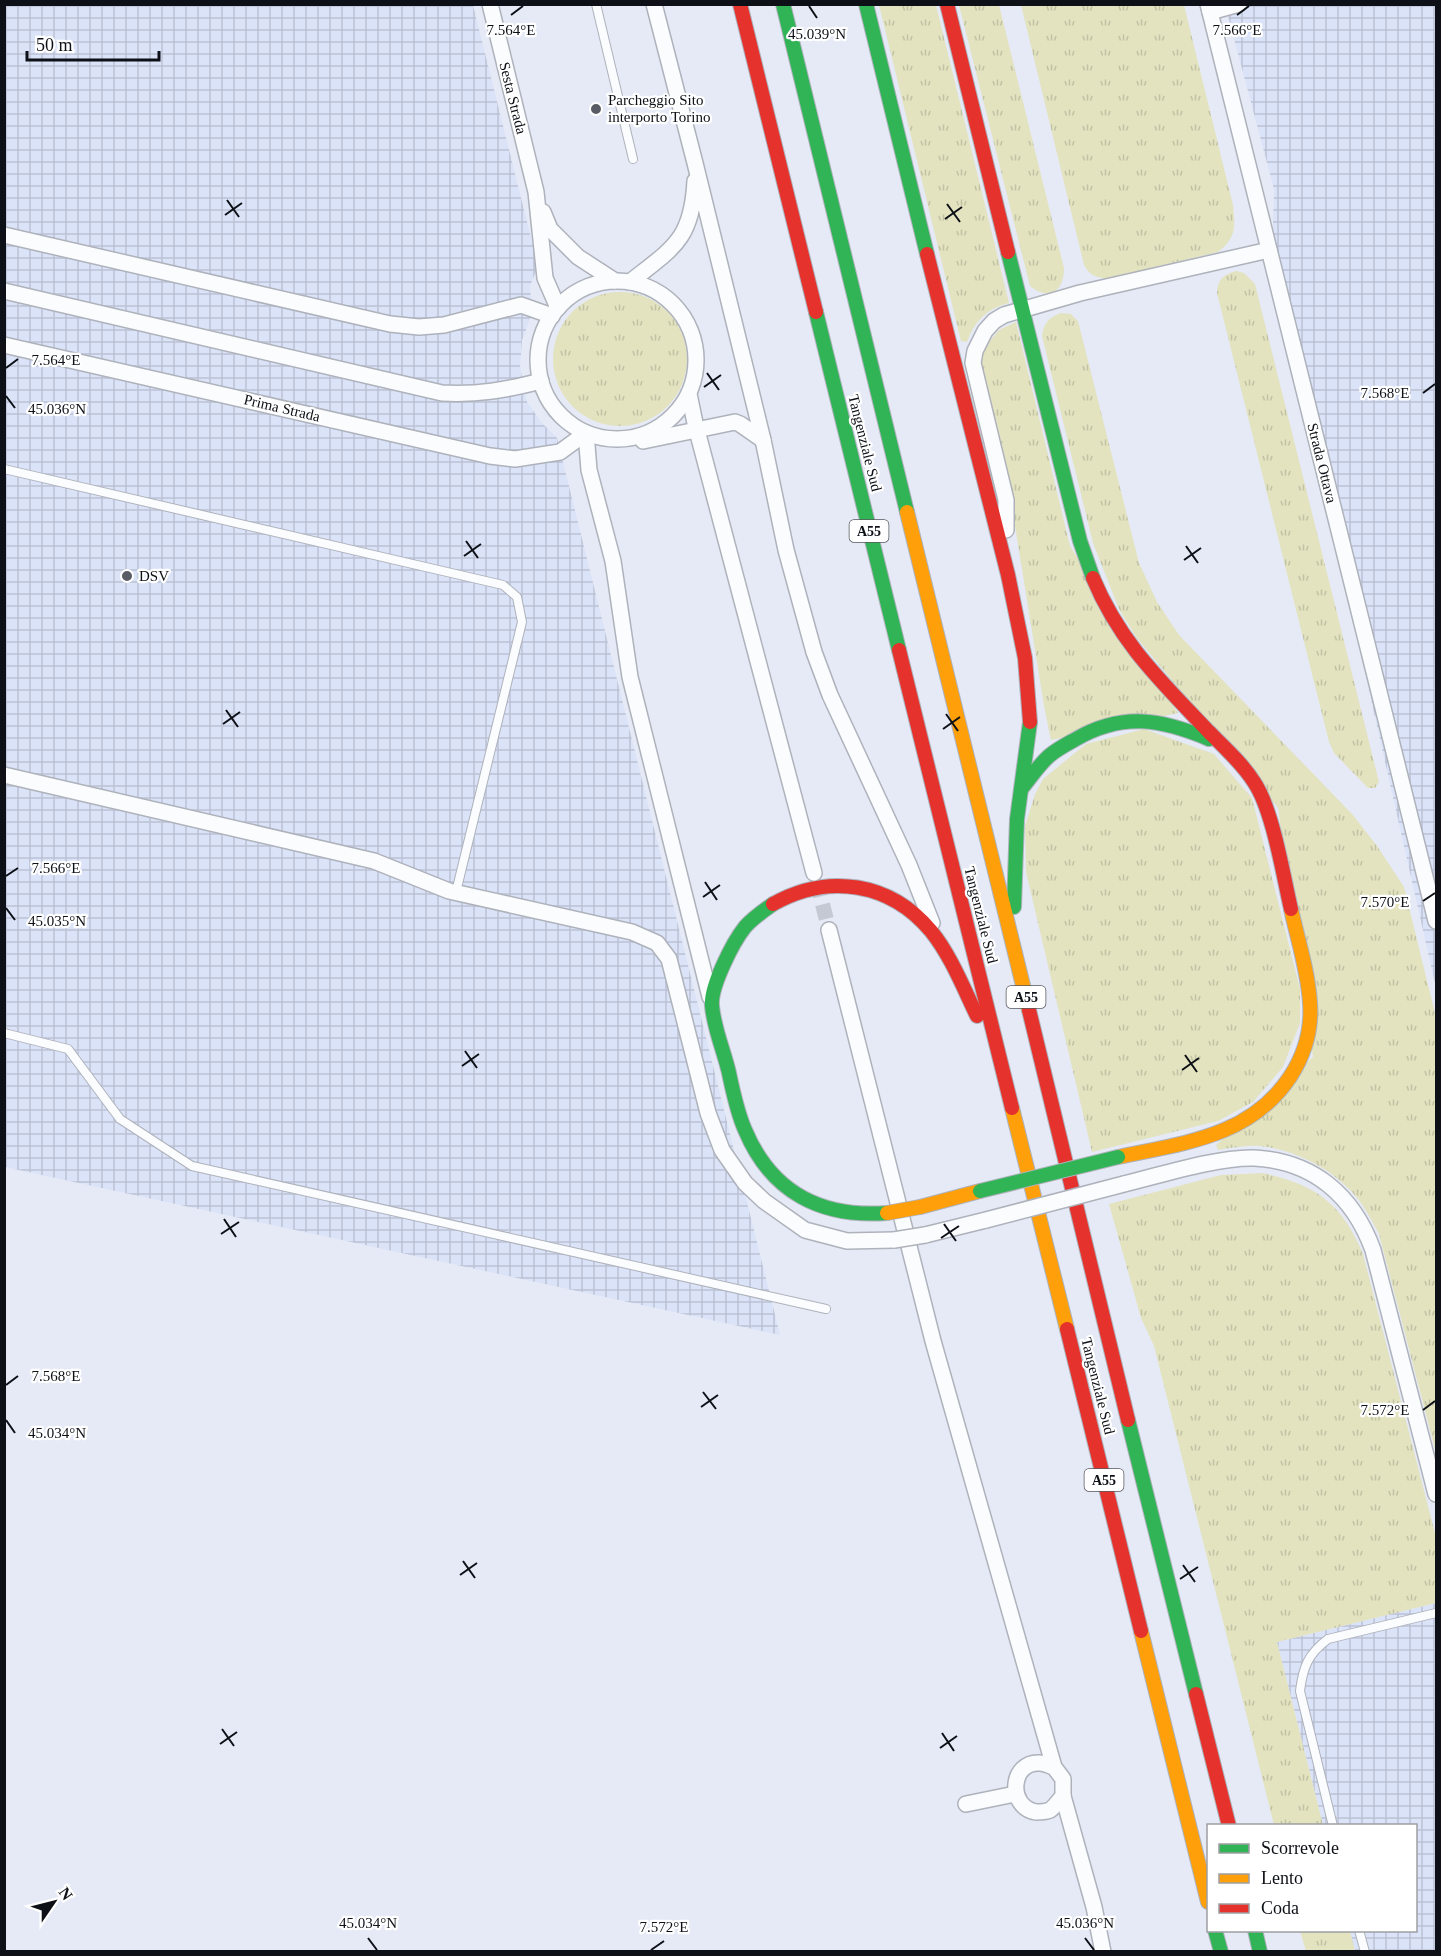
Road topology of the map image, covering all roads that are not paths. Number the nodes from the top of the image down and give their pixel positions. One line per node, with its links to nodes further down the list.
1 (490, 4): 12 (street, Sesta Strada)
2 (596, 4): 10 (lane)
3 (654, 4): 11 (street)
4 (740, 4): 42 (highway, Tangenziale Sud / A55)
5 (783, 4): 38 (highway, Tangenziale Sud / A55)
6 (866, 4): 30 (highway)
7 (947, 4): 17 (highway)
8 (1239, 4): 9 (street)
9 (1209, 8): 14 (street, Strada Ottava)
10 (633, 159)
11 (695, 163): 15 (street); 25 (street)
12 (536, 192): 15 (street, Sesta Strada); 18 (street, Sesta Strada)
13 (4, 235): 18 (street)
14 (1269, 250): 17 (street); 36 (street, Strada Ottava)
15 (622, 282): 18 (street); 21 (street)
16 (4, 291): 20 (street)
17 (1022, 311): 30 (street); 31 (highway)
18 (555, 312): 20 (street)
19 (4, 345): 28 (street, Prima Strada)
20 (542, 381): 23 (street)
21 (689, 394): 22 (street); 24 (street)
22 (697, 430): 25 (street); 26 (street); 34 (street)
23 (586, 433): 24 (street); 27 (street); 28 (street, Prima Strada)
24 (607, 439): 26 (street)
25 (763, 440): 39 (street)
26 (649, 441): 27 (street, Prima Strada)
27 (587, 449): 28 (street, Prima Strada); 40 (street)
28 (560, 452)
29 (4, 469): 35 (lane)
30 (1008, 575): 33 (highway)
31 (1218, 744): 33 (highway); 40 (highway, bridge)
32 (4, 775): 35 (street)
33 (1022, 788): 38 (highway)
34 (814, 873)
35 (456, 892): 44 (street, bridge)
36 (1437, 921)
37 (829, 930): 46 (street)
38 (1013, 945): 50 (highway, Tangenziale Sud / A55)
39 (942, 946): 40 (highway); 42 (highway)
40 (711, 1002)
41 (4, 1033): 43 (lane)
42 (999, 1057): 52 (highway, Tangenziale Sud / A55)
43 (826, 1309)
44 (1437, 1494)
45 (1437, 1612): 51 (lane)
46 (1054, 1767): 47 (street); 48 (street)
47 (1016, 1794): 48 (street); 49 (street)
48 (1063, 1796): 56 (street)
49 (966, 1804)
50 (1228, 1824)
51 (1333, 1824)
52 (1207, 1894)
53 (1216, 1932): 57 (highway)
54 (1255, 1932): 58 (highway)
55 (1360, 1932): 59 (lane)
56 (1103, 1952)
57 (1221, 1952)
58 (1260, 1952)
59 (1365, 1952)

